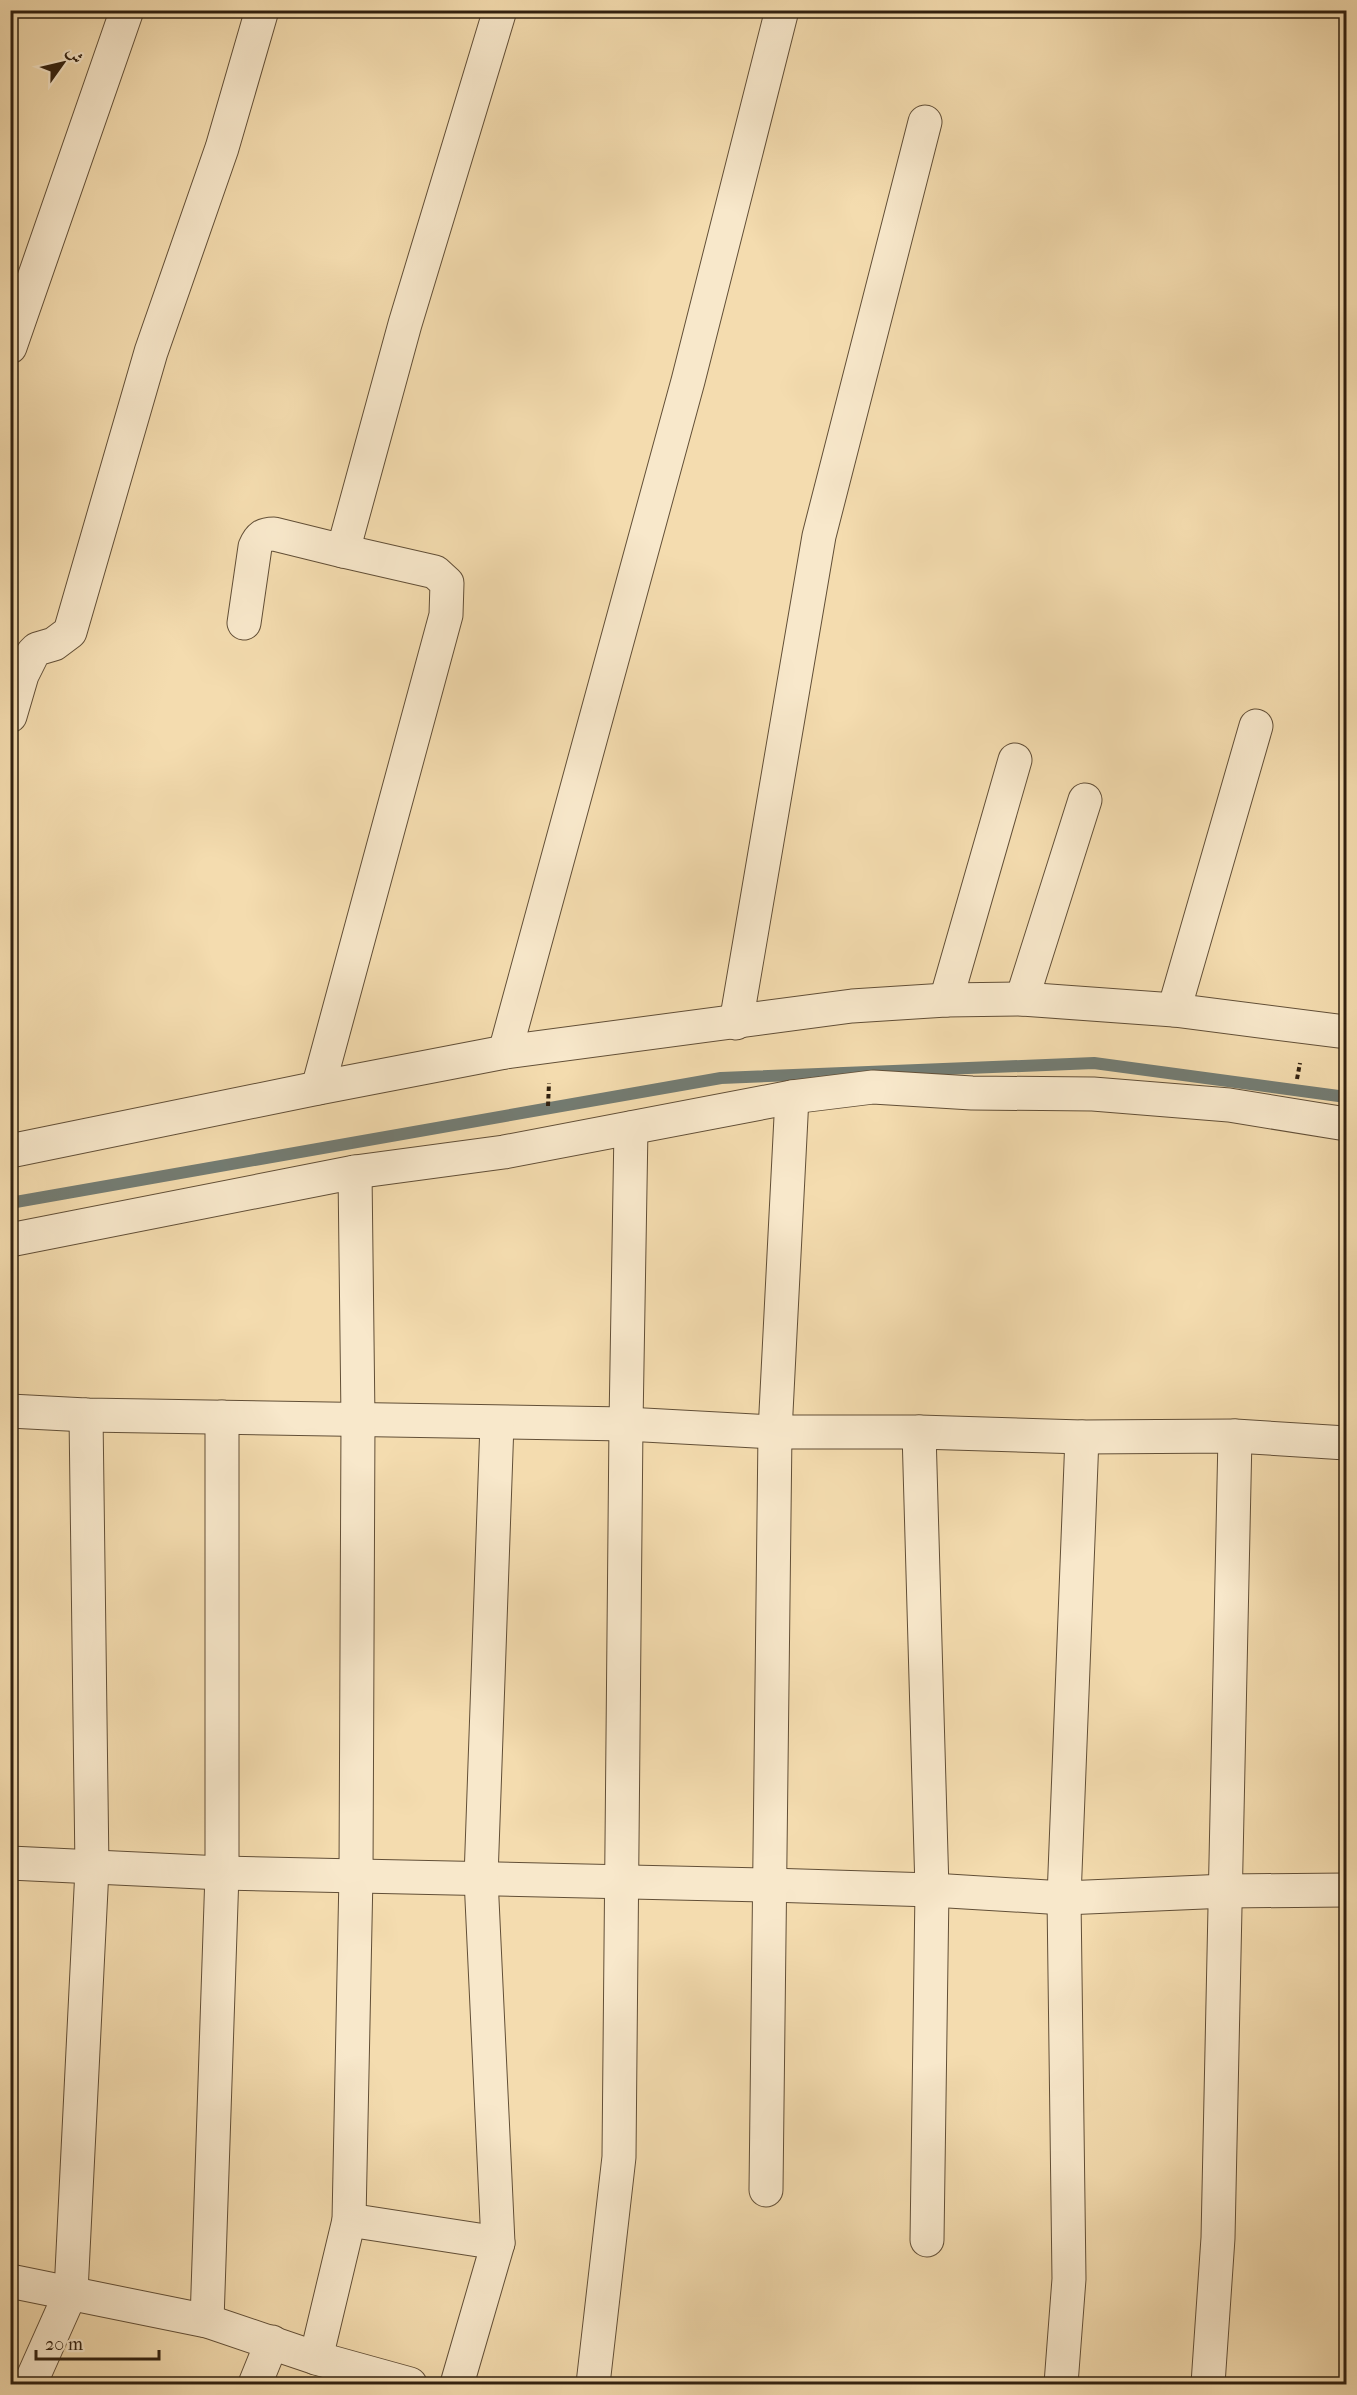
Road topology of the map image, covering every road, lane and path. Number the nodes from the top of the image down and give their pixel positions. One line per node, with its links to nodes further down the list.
1 (127, 10): 6 (street)
2 (262, 10): 9 (street)
3 (500, 10): 7 (street)
4 (782, 10): 20 (street)
5 (926, 122): 16 (street)
6 (10, 347)
7 (343, 551): 8 (street); 21 (street)
8 (244, 622)
9 (10, 716)
10 (1256, 726): 15 (street)
11 (1015, 760): 14 (street)
12 (1085, 800): 13 (street)
13 (1022, 999): 14 (street); 15 (street)
14 (946, 1000): 16 (street)
15 (1174, 1010): 17 (street)
16 (736, 1023): 19 (street)
17 (1308, 1027): 18 (street); 23 (path)
18 (1347, 1032)
19 (550, 1046): 20 (street); 26 (path)
20 (505, 1052): 21 (street)
21 (318, 1088): 27 (street)
22 (792, 1097): 23 (street); 25 (street); 36 (street)
23 (1289, 1115): 24 (street)
24 (1347, 1124)
25 (631, 1128): 26 (street); 35 (street)
26 (546, 1144): 28 (street)
27 (10, 1151)
28 (355, 1172): 29 (street); 33 (street)
29 (10, 1240)
30 (10, 1411): 31 (street)
31 (86, 1415): 32 (street); 42 (street)
32 (222, 1417): 33 (street); 43 (street)
33 (358, 1420): 34 (street); 44 (street)
34 (497, 1423): 35 (street); 45 (street)
35 (626, 1424): 36 (street); 46 (street)
36 (775, 1432): 37 (street); 47 (street)
37 (919, 1432): 39 (street); 48 (street)
38 (1235, 1436): 39 (street); 40 (street); 50 (street)
39 (1082, 1437): 51 (street)
40 (1347, 1443)
41 (10, 1863): 42 (street)
42 (92, 1869): 43 (street); 57 (street)
43 (222, 1873): 44 (street); 58 (street)
44 (357, 1875): 45 (street); 53 (street)
45 (481, 1878): 46 (street); 55 (street)
46 (623, 1882): 47 (street); 65 (street)
47 (769, 1885): 48 (street); 52 (street)
48 (932, 1890): 51 (street); 54 (street)
49 (1347, 1890): 50 (street)
50 (1227, 1891): 51 (street); 67 (street)
51 (1064, 1898): 66 (street)
52 (766, 2190)
53 (349, 2220): 55 (street); 60 (street)
54 (927, 2240)
55 (498, 2243): 64 (street)
56 (10, 2281): 57 (street)
57 (71, 2292): 58 (street); 61 (street)
58 (207, 2321): 59 (street)
59 (272, 2342): 60 (street); 62 (street)
60 (316, 2358): 63 (street)
61 (30, 2385)
62 (255, 2385)
63 (410, 2385)
64 (457, 2385)
65 (593, 2385)
66 (1061, 2385)
67 (1208, 2385)

